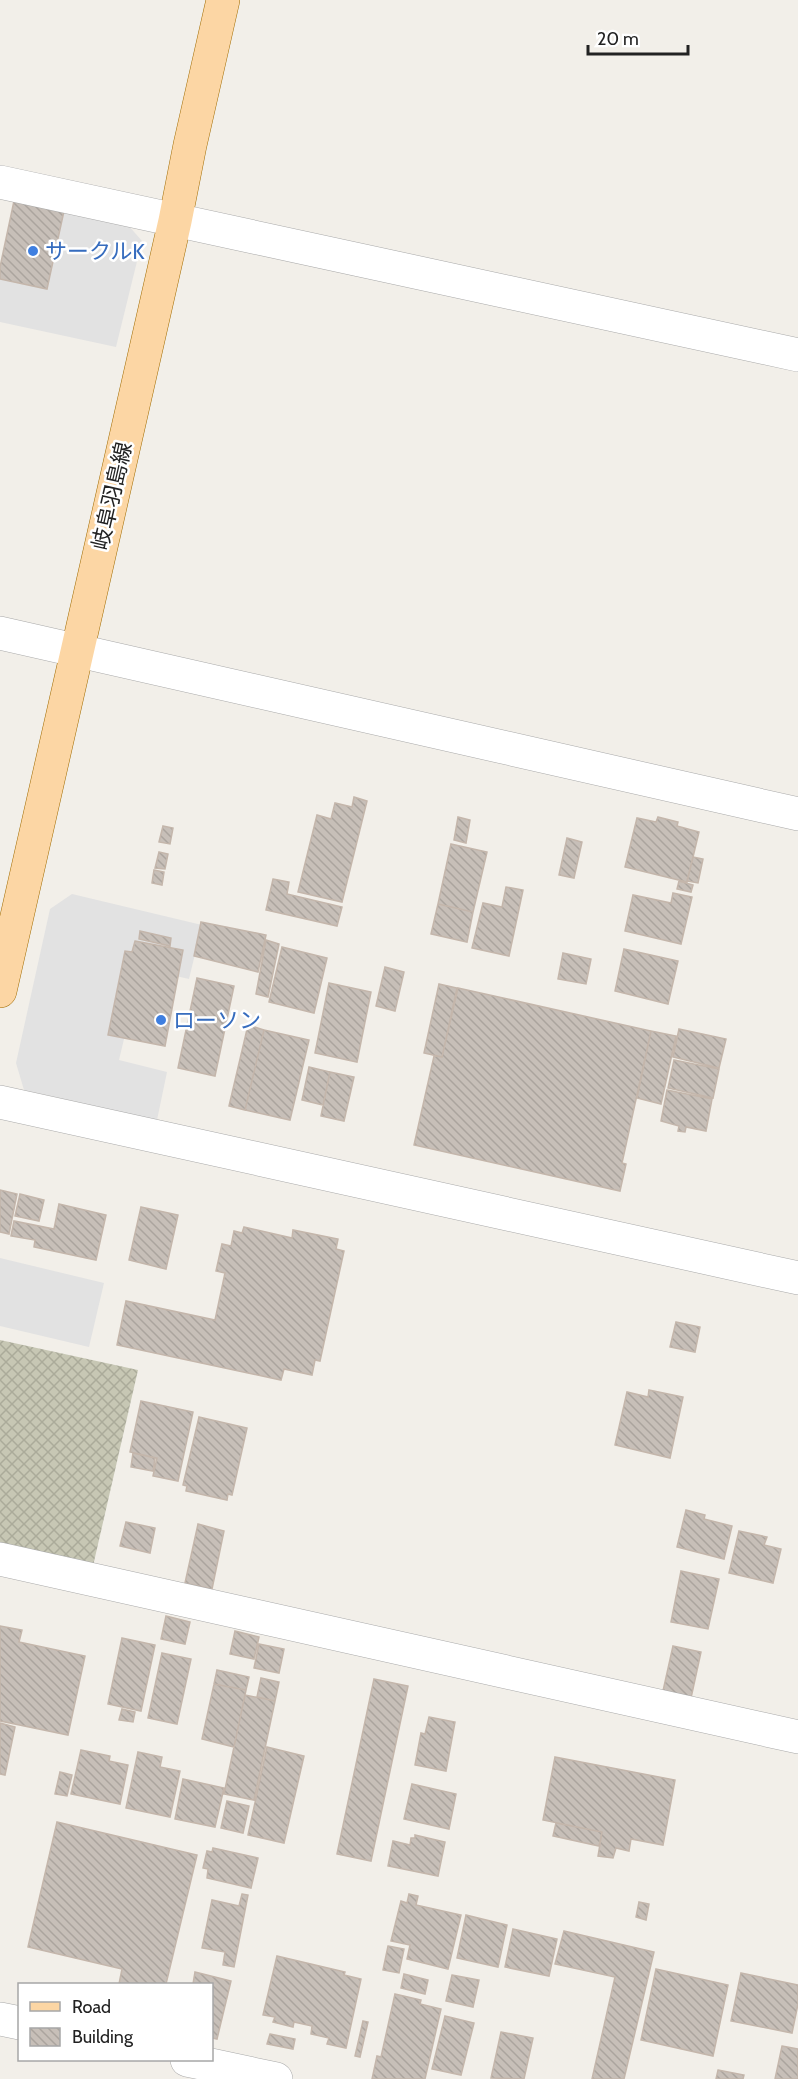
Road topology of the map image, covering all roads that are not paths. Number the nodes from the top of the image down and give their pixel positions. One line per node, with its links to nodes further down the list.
1 (223, 0): 3 (main road, 岐阜羽島線)
2 (0, 182): 3 (street)
3 (175, 221): 4 (street); 6 (main road, 岐阜羽島線)
4 (798, 355)
5 (0, 633): 6 (street)
6 (76, 649): 7 (street); 8 (main road, 岐阜羽島線)
7 (798, 814)
8 (0, 991)
9 (0, 1102): 10 (street)
10 (798, 1278)
11 (0, 1559): 12 (street)
12 (798, 1737)
13 (0, 2019): 14 (street)
14 (18, 2023)
15 (192, 2061): 16 (street)
16 (276, 2079)

